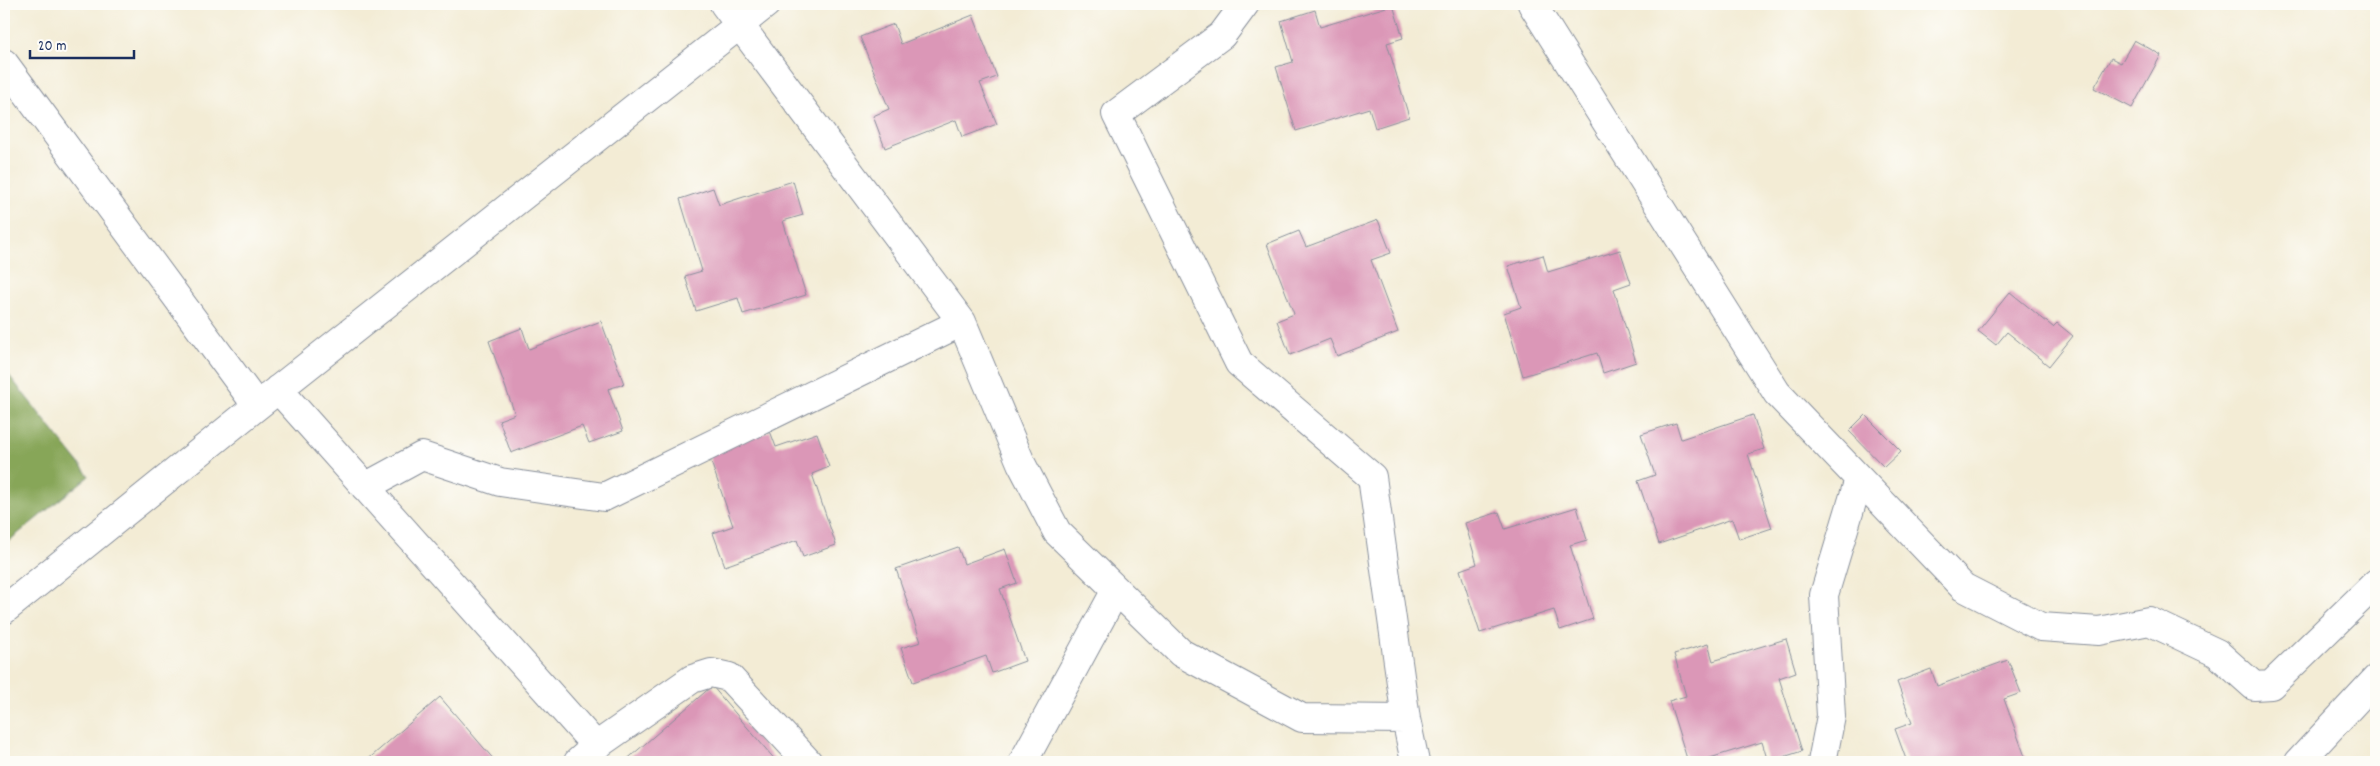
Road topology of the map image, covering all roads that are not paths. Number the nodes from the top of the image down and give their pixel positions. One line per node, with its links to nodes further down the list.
1 (724, 4): 5 (street)
2 (766, 4): 5 (street)
3 (1246, 4): 16 (street)
4 (1532, 4): 10 (street)
5 (739, 26): 7 (street); 8 (street)
6 (4, 63): 9 (street)
7 (962, 322): 11 (street); 13 (street)
8 (278, 389): 9 (street); 11 (street)
9 (257, 406): 14 (street)
10 (1859, 478): 12 (street); 21 (street)
11 (365, 487): 17 (street)
12 (2376, 583)
13 (1116, 590): 16 (street); 19 (street)
14 (4, 610)
15 (2376, 679): 22 (street)
16 (1406, 719): 20 (street)
17 (587, 754): 18 (street)
18 (808, 762)
19 (1023, 762)
20 (1415, 762)
21 (1822, 762)
22 (2299, 762)

